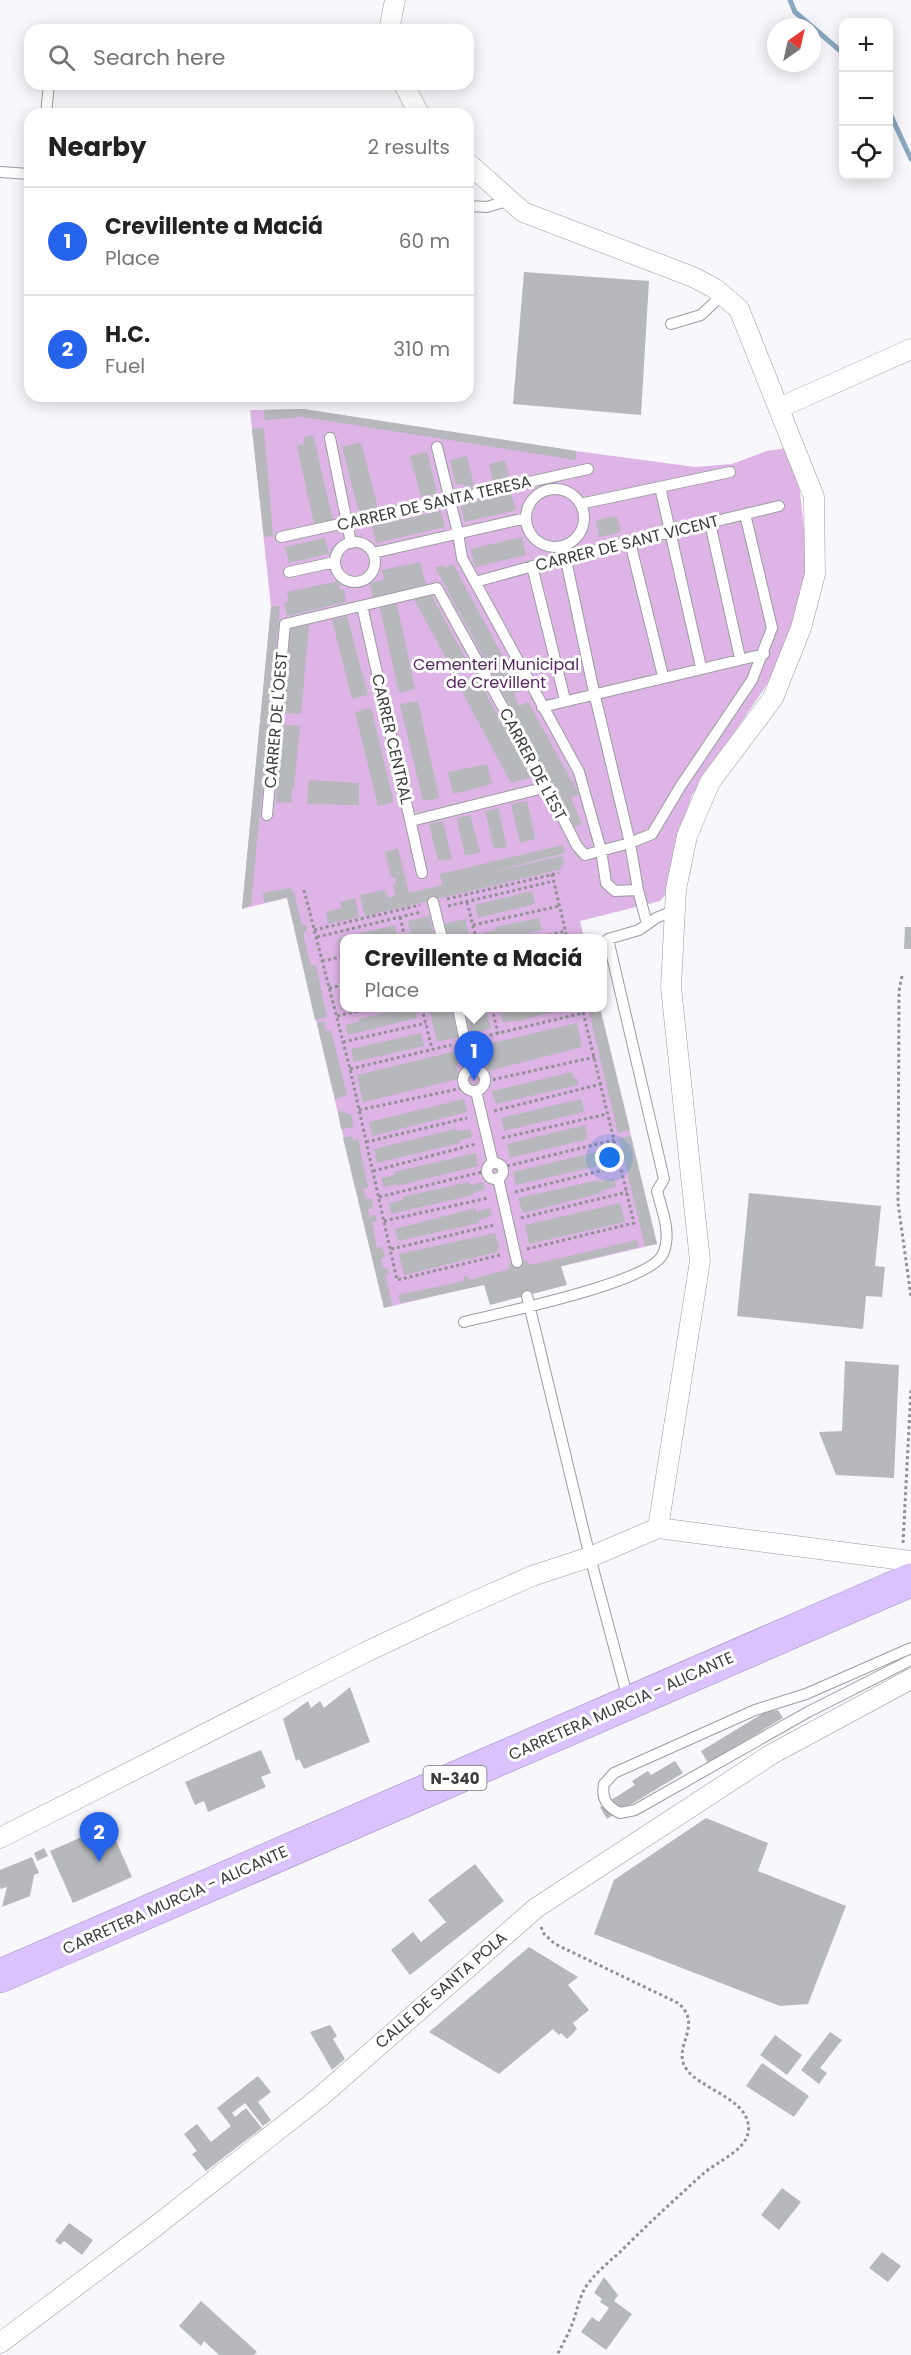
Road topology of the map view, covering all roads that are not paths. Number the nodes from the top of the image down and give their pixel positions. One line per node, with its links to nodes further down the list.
1 (395, 0): 2 (street)
2 (389, 24)
3 (48, 90): 5 (lane)
4 (407, 90): 6 (street)
5 (47, 108)
6 (416, 108)
7 (474, 168): 10 (street)
8 (0, 172): 9 (lane)
9 (24, 174)
10 (510, 200): 11 (lane); 12 (street)
11 (474, 206)
12 (722, 295): 13 (lane); 15 (street)
13 (670, 324)
14 (911, 349): 15 (street)
15 (778, 408): 57 (street)
16 (330, 438): 28 (lane)
17 (437, 447): 23 (lane)
18 (588, 469): 20 (lane, CARRER DE SANTA TERESA)
19 (730, 472): 21 (lane)
20 (539, 480): 22 (lane); 23 (lane, CARRER DE SANTA TERESA)
21 (660, 487): 24 (lane); 30 (lane)
22 (543, 492): 24 (lane); 27 (lane)
23 (449, 500): 28 (lane, CARRER DE SANTA TERESA); 31 (lane)
24 (580, 504): 35 (lane)
25 (779, 506): 26 (lane, CARRER DE SANT VICENT)
26 (745, 514): 29 (lane, CARRER DE SANT VICENT); 42 (lane)
27 (526, 518): 31 (lane); 35 (lane)
28 (346, 522): 32 (lane, CARRER DE SANTA TERESA); 34 (lane)
29 (710, 523): 30 (lane, CARRER DE SANT VICENT); 43 (lane)
30 (670, 532): 33 (lane, CARRER DE SANT VICENT); 44 (lane)
31 (458, 533): 36 (lane); 40 (lane)
32 (281, 537)
33 (630, 542): 35 (lane, CARRER DE SANT VICENT); 45 (lane)
34 (351, 543): 36 (lane); 37 (lane)
35 (565, 552): 38 (lane, CARRER DE SANT VICENT); 46 (lane)
36 (373, 553): 37 (lane)
37 (335, 562): 39 (lane)
38 (532, 566): 40 (lane, CARRER DE SANT VICENT); 47 (lane)
39 (289, 572)
40 (475, 582): 48 (lane)
41 (362, 606): 49 (lane, CARRER DE L'EST); 50 (lane, CARRER DE L'OEST); 51 (lane, CARRER CENTRAL)
42 (764, 654): 43 (lane); 52 (lane)
43 (740, 658): 44 (lane)
44 (701, 667): 45 (lane)
45 (663, 676): 46 (lane)
46 (594, 693): 47 (lane); 52 (lane)
47 (565, 700): 48 (lane)
48 (542, 706): 53 (lane)
49 (548, 787): 51 (lane); 53 (lane, CARRER DE L'EST)
50 (267, 815)
51 (411, 820): 54 (lane, CARRER CENTRAL)
52 (630, 843): 53 (lane); 55 (lane)
53 (601, 850): 55 (lane)
54 (423, 873)
55 (638, 890): 58 (lane)
56 (433, 902): 59 (lane)
57 (675, 910): 58 (lane); 66 (street)
58 (647, 924): 64 (lane)
59 (441, 934)
60 (459, 1012): 61 (lane)
61 (471, 1070): 62 (lane); 62 (lane)
62 (471, 1089): 63 (lane)
63 (517, 1262)
64 (529, 1300): 65 (lane); 67 (lane)
65 (464, 1322)
66 (658, 1528): 67 (street); 68 (street)
67 (590, 1557): 72 (lane); 73 (street)
68 (908, 1567): 72 (highway, CARRETERA MURCIA - ALICANTE / N-340)
69 (911, 1648): 70 (lane)
70 (911, 1660)
71 (911, 1678): 75 (street, CALLE DE SANTA POLA)
72 (629, 1702): 74 (highway, CARRETERA MURCIA - ALICANTE / N-340)
73 (0, 1838)
74 (0, 1977)
75 (0, 2343)

